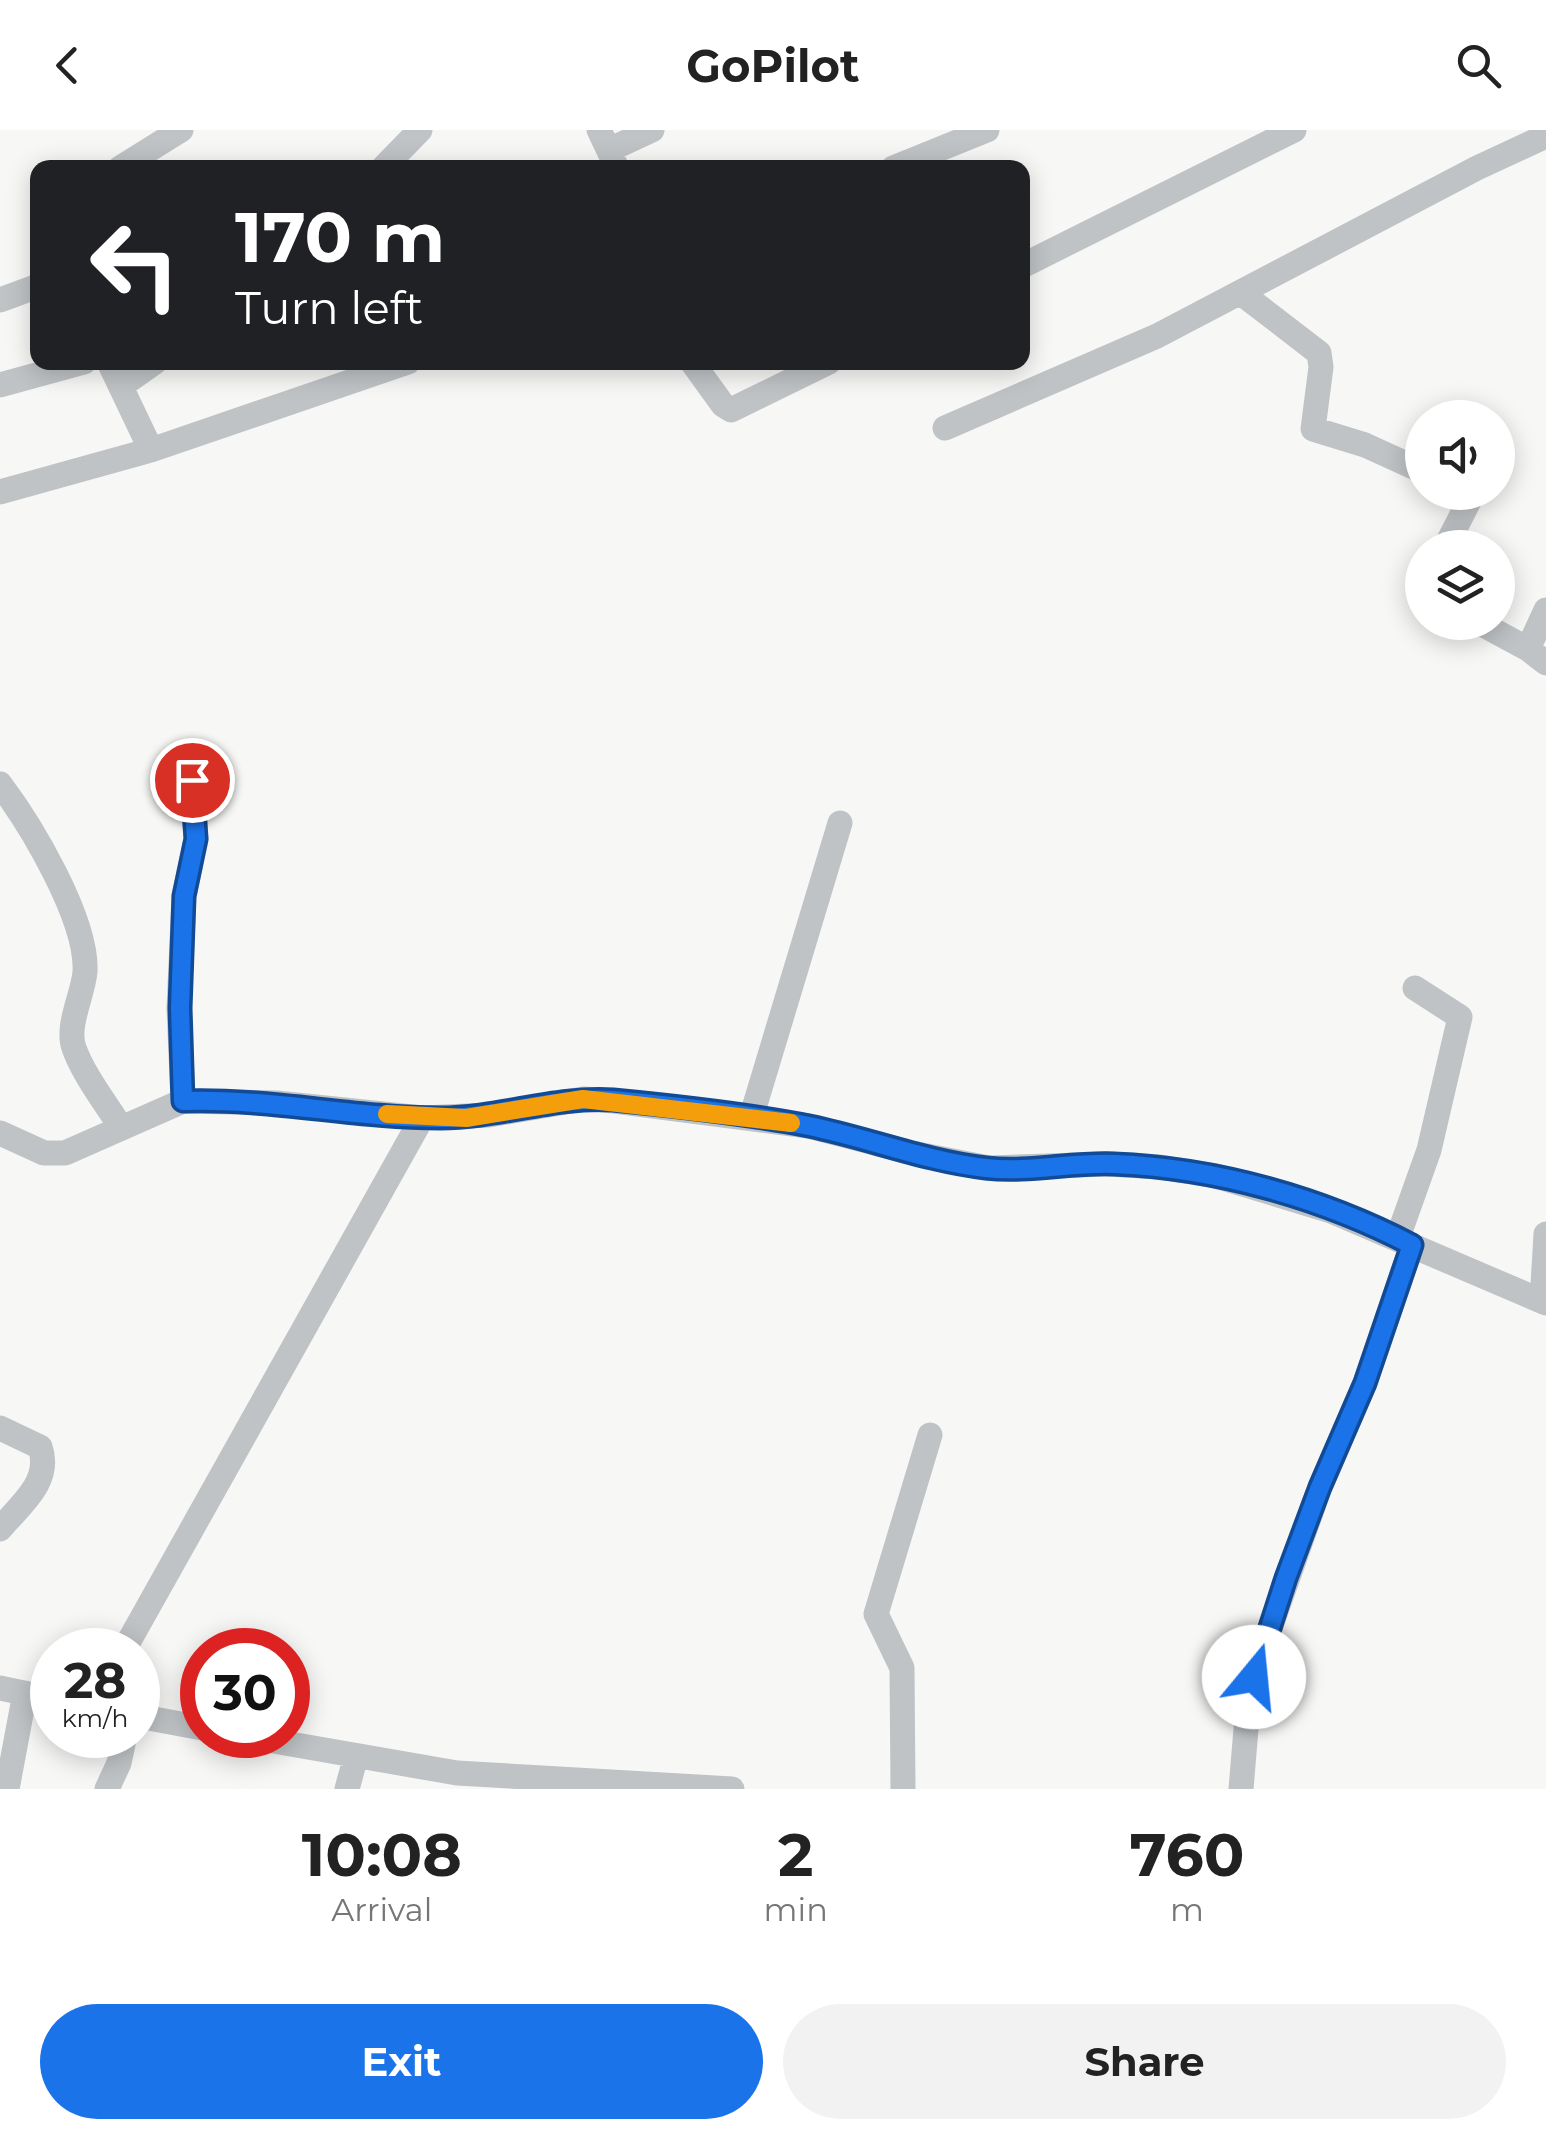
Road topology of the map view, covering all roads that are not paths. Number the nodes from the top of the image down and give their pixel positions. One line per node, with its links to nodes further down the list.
1 (181, 130): 8 (street)
2 (420, 130): 9 (street)
3 (652, 130): 7 (street)
4 (987, 130): 10 (street)
5 (1294, 130): 11 (street)
6 (1546, 136): 13 (street)
7 (608, 149)
8 (133, 160)
9 (392, 160)
10 (912, 160)
11 (1030, 262)
12 (30, 289): 14 (street)
13 (1241, 293): 21 (street); 23 (street)
14 (0, 300)
15 (56, 370): 20 (street)
16 (385, 370): 22 (street)
17 (698, 370): 18 (street)
18 (813, 370)
19 (115, 374): 22 (street)
20 (0, 386)
21 (945, 428)
22 (151, 450): 24 (street)
23 (1405, 463)
24 (0, 492)
25 (1546, 610): 27 (street)
26 (1509, 640): 27 (street)
27 (1537, 656)
28 (192, 780): 32 (street)
29 (0, 784): 35 (street)
30 (840, 823): 34 (street)
31 (1415, 988): 38 (street)
32 (183, 1101): 33 (street); 35 (street)
33 (422, 1118): 34 (street); 43 (street)
34 (751, 1118): 38 (street)
35 (121, 1128): 36 (street)
36 (0, 1133)
37 (1546, 1234): 39 (street)
38 (1406, 1241): 39 (street); 54 (street)
39 (1544, 1302)
40 (0, 1428): 42 (street)
41 (930, 1434): 53 (street)
42 (0, 1529)
43 (136, 1628)
44 (13, 1691): 49 (street)
45 (310, 1748): 46 (street)
46 (356, 1756): 48 (street); 51 (street)
47 (120, 1758): 50 (street)
48 (454, 1781): 52 (street)
49 (8, 1789)
50 (108, 1789)
51 (347, 1789)
52 (732, 1789)
53 (902, 1789)
54 (1240, 1789)

